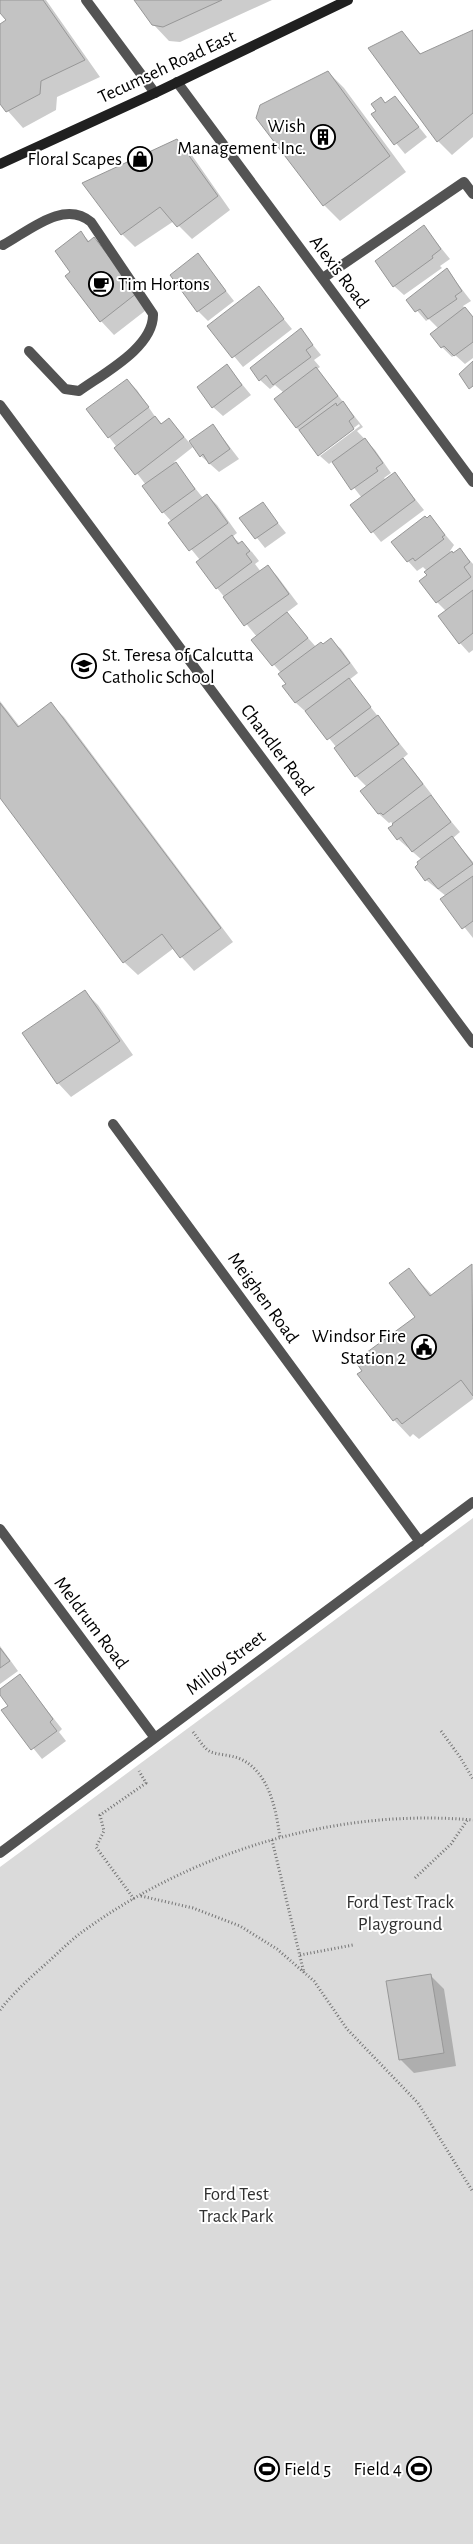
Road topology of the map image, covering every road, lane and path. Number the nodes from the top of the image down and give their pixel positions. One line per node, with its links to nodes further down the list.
1 (86, 0): 4 (street)
2 (348, 0): 3 (main road, Tecumseh Road East)
3 (177, 82): 4 (main road, Tecumseh Road East); 8 (street, Alexis Road)
4 (155, 93): 5 (main road, Tecumseh Road East)
5 (0, 164)
6 (473, 194): 8 (street)
7 (3, 245): 9 (street)
8 (323, 278): 11 (street, Alexis Road)
9 (29, 351)
10 (0, 405): 12 (street, Chandler Road)
11 (473, 482)
12 (473, 1043)
13 (113, 1124): 16 (street, Meighen Road)
14 (473, 1502): 16 (street, Milloy Street)
15 (0, 1529): 19 (street, Meldrum Road)
16 (420, 1542): 19 (street, Milloy Street)
17 (192, 1731): 24 (path)
18 (441, 1731): 21 (path)
19 (155, 1738): 26 (street, Milloy Street)
20 (139, 1772): 29 (path)
21 (473, 1779)
22 (468, 1820): 23 (path); 24 (path); 27 (path)
23 (473, 1820)
24 (280, 1838): 25 (path)
25 (272, 1840): 28 (path); 31 (path)
26 (0, 1853)
27 (415, 1878)
28 (140, 1896): 29 (path); 32 (path)
29 (134, 1899): 33 (path)
30 (353, 1945): 31 (path)
31 (300, 1955): 32 (path)
32 (304, 1973): 34 (path)
33 (0, 2010)
34 (473, 2192)

